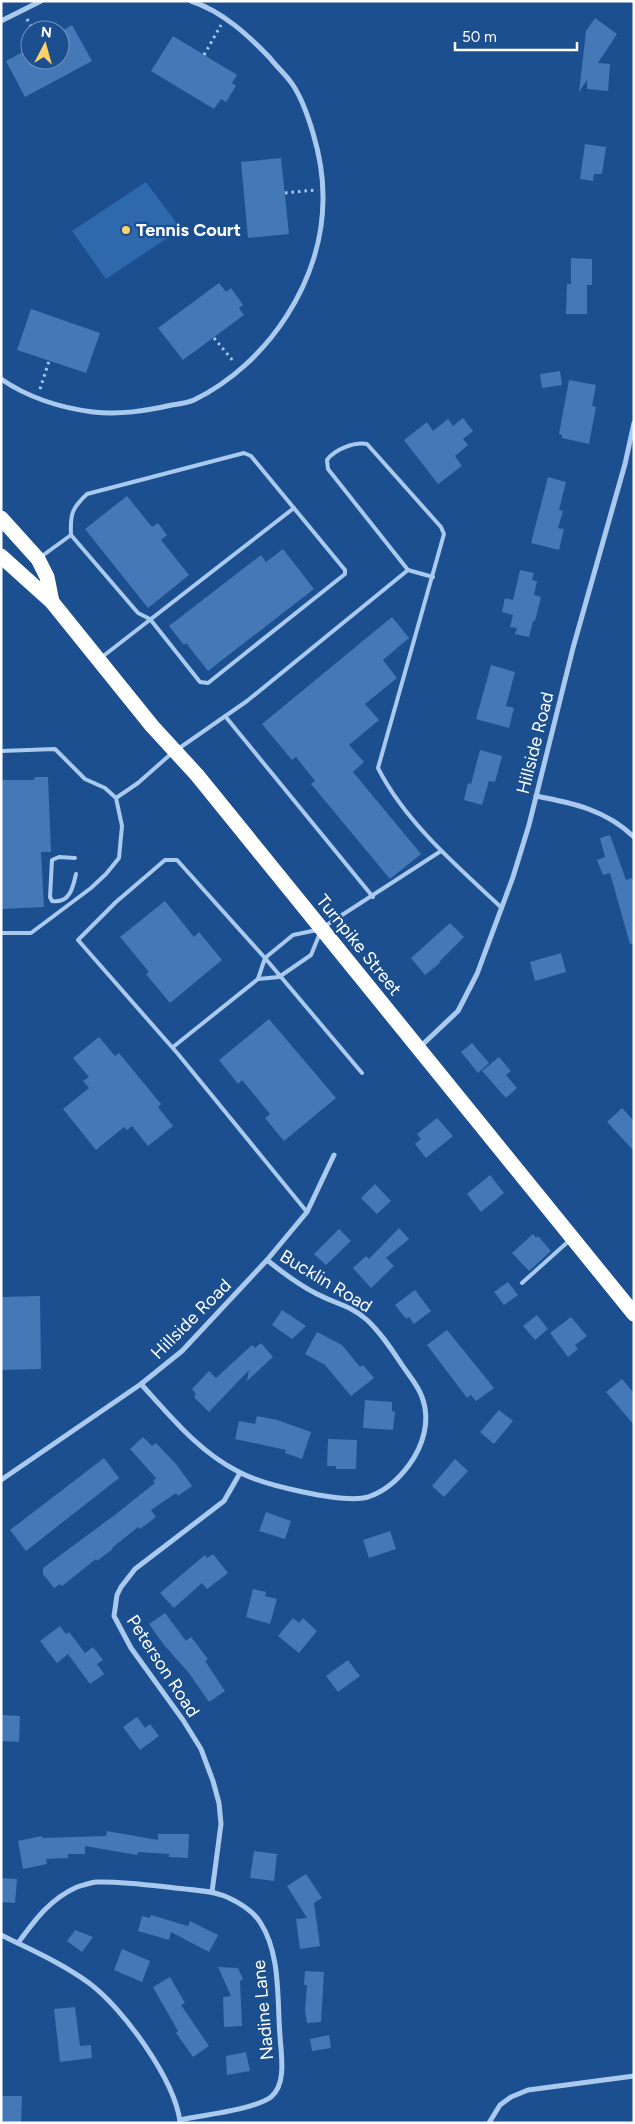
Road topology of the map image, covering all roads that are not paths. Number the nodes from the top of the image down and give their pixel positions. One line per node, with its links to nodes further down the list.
1 (40, 1): 3 (street)
2 (191, 1): 4 (street)
3 (1, 21)
4 (1, 378)
5 (634, 423): 19 (street, Hillside Road)
6 (294, 508): 8 (lane); 14 (lane); 14 (lane)
7 (1, 518): 10 (highway, Turnpike Street)
8 (70, 535): 10 (lane); 14 (lane)
9 (1, 556): 13 (highway, Turnpike Street)
10 (38, 559): 13 (highway, Turnpike Street)
11 (408, 570): 12 (lane); 12 (lane); 16 (lane)
12 (433, 577): 22 (lane)
13 (52, 602): 15 (highway, Turnpike Street)
14 (150, 619): 15 (lane)
15 (98, 661): 18 (highway, Turnpike Street)
16 (225, 716): 18 (lane); 25 (lane)
17 (1, 751): 20 (lane)
18 (174, 752): 20 (lane); 27 (highway, Turnpike Street)
19 (536, 796): 21 (street); 26 (street, Hillside Road)
20 (116, 798): 28 (lane)
21 (634, 837)
22 (441, 851): 25 (lane); 26 (lane)
23 (75, 858): 24 (lane)
24 (76, 874)
25 (373, 897): 27 (lane)
26 (502, 908): 33 (street, Hillside Road)
27 (322, 929): 29 (lane); 30 (lane); 33 (highway, Turnpike Street)
28 (1, 933)
29 (265, 958): 30 (lane); 31 (lane); 32 (lane)
30 (279, 977): 31 (lane); 34 (lane)
31 (258, 979): 32 (lane)
32 (172, 1047): 36 (lane)
33 (418, 1048): 37 (highway, Turnpike Street)
34 (362, 1073)
35 (334, 1155): 36 (street, Hillside Road)
36 (307, 1212): 38 (street, Hillside Road)
37 (572, 1238): 39 (lane); 40 (highway, Turnpike Street)
38 (267, 1260): 41 (street, Hillside Road); 42 (street, Bucklin Road)
39 (522, 1283)
40 (634, 1314)
41 (140, 1384): 42 (street, Bucklin Road); 43 (street, Hillside Road)
42 (240, 1473): 44 (street, Peterson Road)
43 (1, 1480)
44 (212, 1892): 46 (street, Nadine Lane); 48 (street, Nadine Lane)
45 (1, 1935): 46 (street)
46 (18, 1944): 48 (street)
47 (634, 2076): 49 (street)
48 (180, 2121)
49 (488, 2123)

